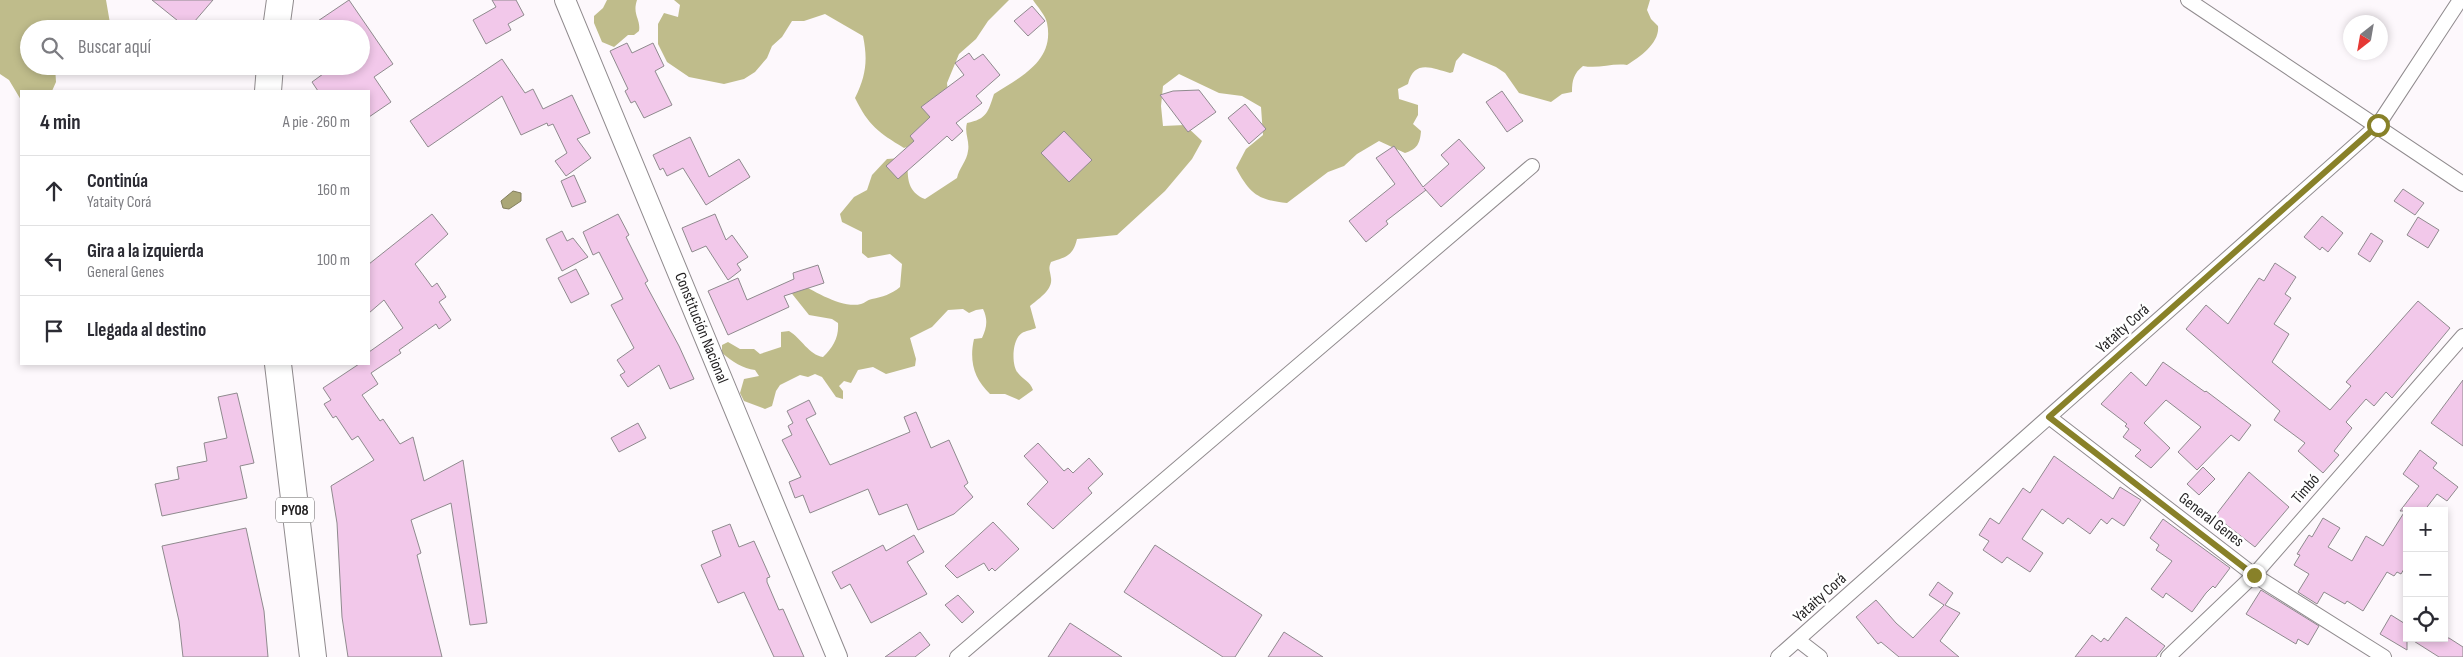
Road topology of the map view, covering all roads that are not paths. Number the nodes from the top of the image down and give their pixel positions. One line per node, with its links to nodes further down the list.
1 (280, 0): 5 (highway)
2 (565, 0): 17 (street, Constitución Nacional)
3 (2188, 0): 8 (street)
4 (2460, 0): 8 (street, Yataity Corá)
5 (277, 20)
6 (269, 75): 7 (highway)
7 (268, 90)
8 (2378, 125): 10 (street); 13 (street, Yataity Corá)
9 (1532, 166): 18 (street)
10 (2463, 184)
11 (2463, 336): 14 (street, Timbó)
12 (278, 365): 16 (highway, PY08)
13 (2049, 417): 14 (street, General Genes); 15 (street, Yataity Corá)
14 (2254, 575): 21 (street, Timbó); 22 (street, General Genes)
15 (1798, 640): 19 (street, Yataity Corá); 20 (street)
16 (313, 657)
17 (837, 657)
18 (957, 657)
19 (1778, 657)
20 (1820, 657)
21 (2168, 657)
22 (2384, 657)

